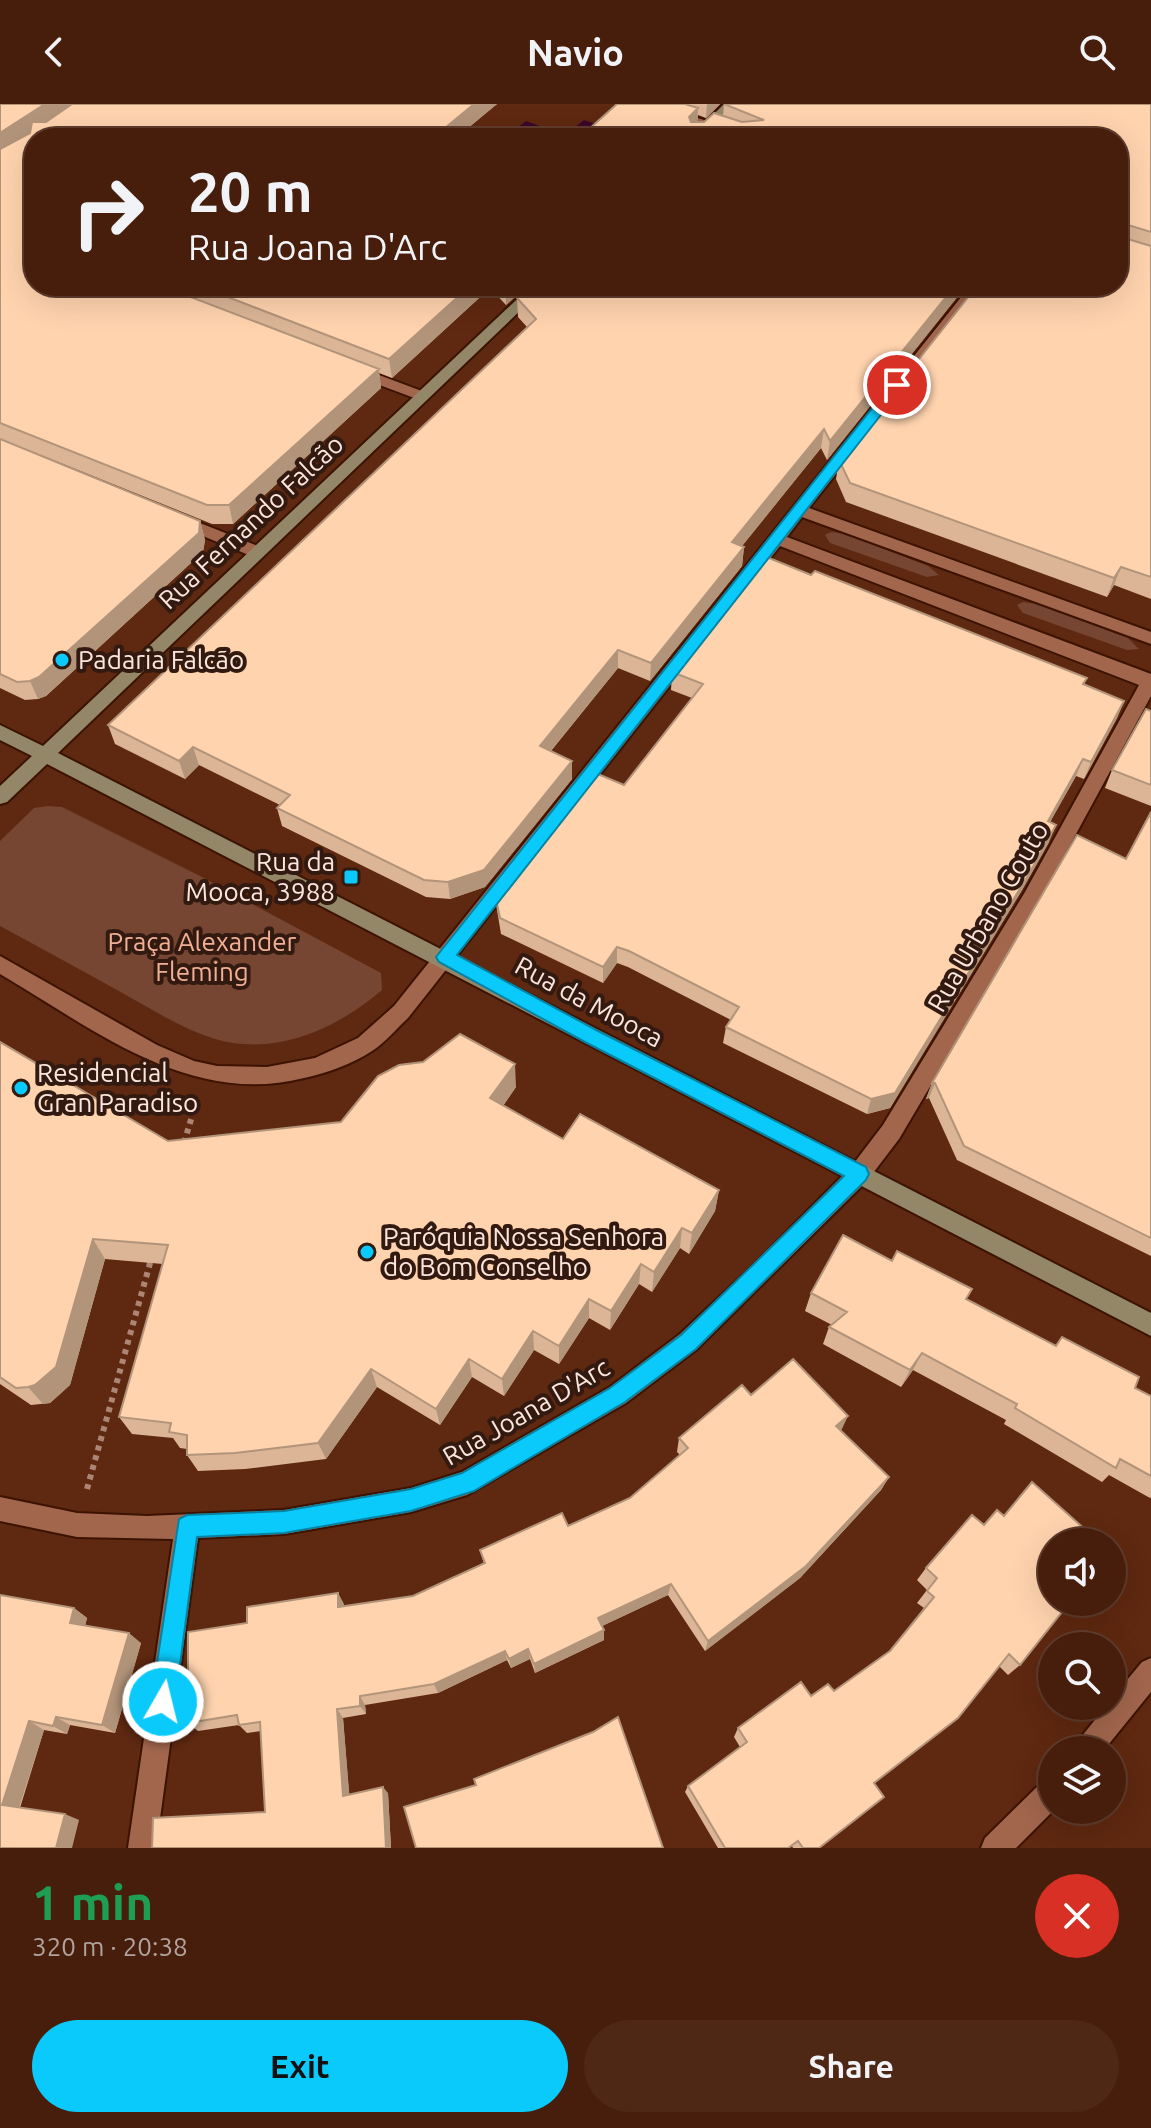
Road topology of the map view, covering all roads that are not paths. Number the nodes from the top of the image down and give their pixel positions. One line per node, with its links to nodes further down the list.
1 (642, 104): 3 (street)
2 (731, 104): 3 (main road)
3 (710, 125): 4 (main road); 5 (street)
4 (707, 128)
5 (720, 128)
6 (528, 296): 9 (main road, Rua Fernando Falcão)
7 (969, 296): 10 (street)
8 (335, 363): 9 (street)
9 (422, 396): 13 (main road, Rua Fernando Falcão)
10 (798, 510): 12 (street); 14 (street)
11 (157, 511): 13 (street)
12 (774, 538): 15 (street); 21 (street)
13 (257, 552): 19 (main road, Rua Fernando Falcão)
14 (985, 578): 15 (street); 16 (street)
15 (967, 610): 17 (street)
16 (1151, 638)
17 (1150, 681): 23 (street, Rua Urbano Couto)
18 (0, 732): 19 (main road, Rua da Mooca)
19 (45, 755): 20 (main road, Rua Fernando Falcão); 21 (main road, Rua da Mooca)
20 (0, 797)
21 (445, 957): 22 (street); 23 (main road, Rua da Mooca)
22 (0, 964)
23 (859, 1174): 24 (main road, Rua da Mooca); 26 (street, Rua Joana D'Arc)
24 (1151, 1325)
25 (0, 1509): 26 (street, Rua Joana D'Arc)
26 (187, 1527): 30 (street)
27 (1151, 1671): 28 (street)
28 (1098, 1736)
29 (1038, 1808): 31 (street)
30 (142, 1848)
31 (995, 1848)

